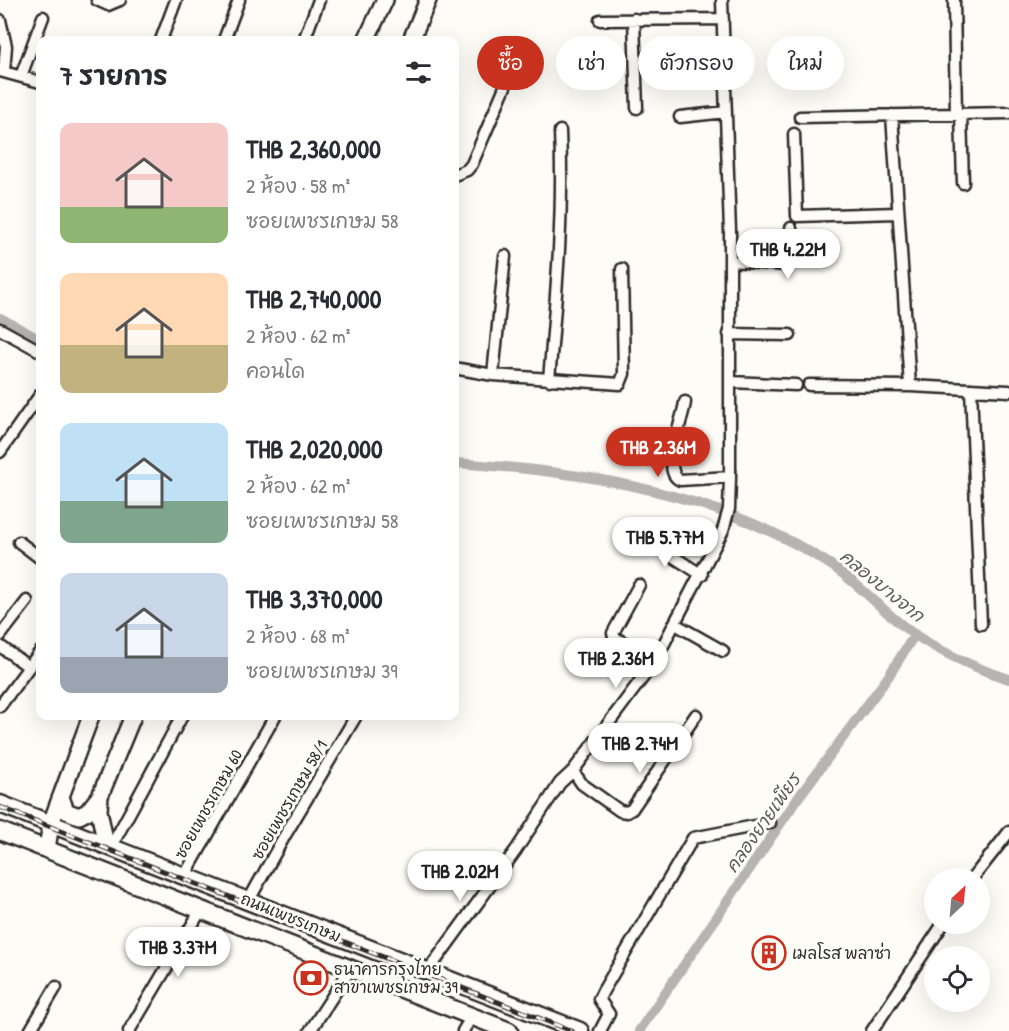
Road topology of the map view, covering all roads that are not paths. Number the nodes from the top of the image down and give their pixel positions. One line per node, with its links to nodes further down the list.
1 (97, 0): 2 (street)
2 (120, 0)
3 (176, 0): 15 (street)
4 (239, 0): 16 (street)
5 (319, 0): 17 (street)
6 (385, 0): 18 (main road)
7 (428, 0): 19 (main road)
8 (722, 0): 11 (street)
9 (954, 0): 27 (street)
10 (43, 17): 21 (street)
11 (723, 19): 14 (street); 25 (street)
12 (0, 20): 20 (street)
13 (600, 20): 14 (street)
14 (634, 20): 24 (street)
15 (162, 36)
16 (226, 36)
17 (306, 36)
18 (368, 36)
19 (413, 36)
20 (2, 72): 21 (street)
21 (21, 76): 22 (street)
22 (36, 81)
23 (503, 90): 33 (street)
24 (637, 108)
25 (726, 112): 29 (street); 38 (street)
26 (1009, 113): 27 (street)
27 (959, 114): 28 (street); 34 (street)
28 (892, 115): 30 (street); 35 (street)
29 (680, 117)
30 (800, 117)
31 (560, 131): 46 (street)
32 (795, 134): 35 (street)
33 (459, 174)
34 (963, 183)
35 (897, 213): 50 (street)
36 (791, 228): 38 (street)
37 (505, 256): 45 (street)
38 (730, 261): 41 (street)
39 (622, 269): 46 (street)
40 (0, 328): 43 (street)
41 (729, 334): 42 (street); 47 (street)
42 (790, 335)
43 (36, 349)
44 (459, 369): 45 (street)
45 (493, 375): 46 (street)
46 (549, 380)
47 (730, 382): 48 (street); 56 (street)
48 (796, 385)
49 (809, 386): 50 (street)
50 (910, 386): 51 (street)
51 (971, 389): 52 (street); 64 (street)
52 (1009, 391)
53 (36, 401): 55 (street)
54 (685, 402): 56 (street)
55 (0, 452)
56 (730, 477): 60 (street)
57 (644, 538): 60 (street)
58 (19, 542): 59 (street)
59 (36, 555)
60 (702, 575): 63 (street)
61 (639, 585): 69 (street)
62 (27, 601): 65 (street)
63 (675, 624): 67 (street); 69 (street)
64 (981, 624)
65 (0, 636)
66 (0, 646): 70 (street)
67 (723, 651)
68 (36, 657): 70 (street)
69 (655, 662): 78 (street)
70 (29, 667): 71 (street)
71 (0, 706)
72 (696, 715): 78 (street)
73 (90, 720): 80 (main road)
74 (131, 720): 79 (main road)
75 (180, 720): 86 (street)
76 (273, 720): 89 (street, ซอยเพชรเกษม 60)
77 (354, 720): 90 (street, ซอยเพชรเกษม 58/1)
78 (573, 771): 96 (street)
79 (100, 796): 80 (main road); 86 (main road)
80 (61, 797): 82 (main road)
81 (0, 804): 82 (main road, ถนนเพชรเกษม)
82 (51, 823): 86 (main road, ถนนเพชรเกษม); 87 (main road)
83 (770, 823): 106 (street)
84 (0, 831): 87 (main road, ถนนเพชรเกษม)
85 (1009, 832): 88 (street)
86 (109, 846): 89 (main road, ถนนเพชรเกษม)
87 (47, 849): 91 (main road, ถนนเพชรเกษม)
88 (981, 868)
89 (185, 875): 90 (main road, ถนนเพชรเกษม)
90 (249, 900): 93 (main road, ถนนเพชรเกษม)
91 (201, 910): 95 (main road, ถนนเพชรเกษม); 101 (street)
92 (936, 934): 107 (street)
93 (363, 945): 94 (main road, ถนนเพชรเกษม); 95 (main road)
94 (385, 954): 96 (main road, ถนนเพชรเกษม); 97 (main road)
95 (354, 970): 97 (main road, ถนนเพชรเกษม); 102 (street)
96 (428, 971): 105 (main road, ถนนเพชรเกษม)
97 (375, 977): 99 (main road, ถนนเพชรเกษม)
98 (56, 987): 100 (street)
99 (472, 1016): 103 (street); 104 (main road, ถนนเพชรเกษม)
100 (30, 1031)
101 (129, 1031)
102 (310, 1031)
103 (463, 1031)
104 (509, 1031)
105 (580, 1031)
106 (600, 1031)
107 (872, 1031)

